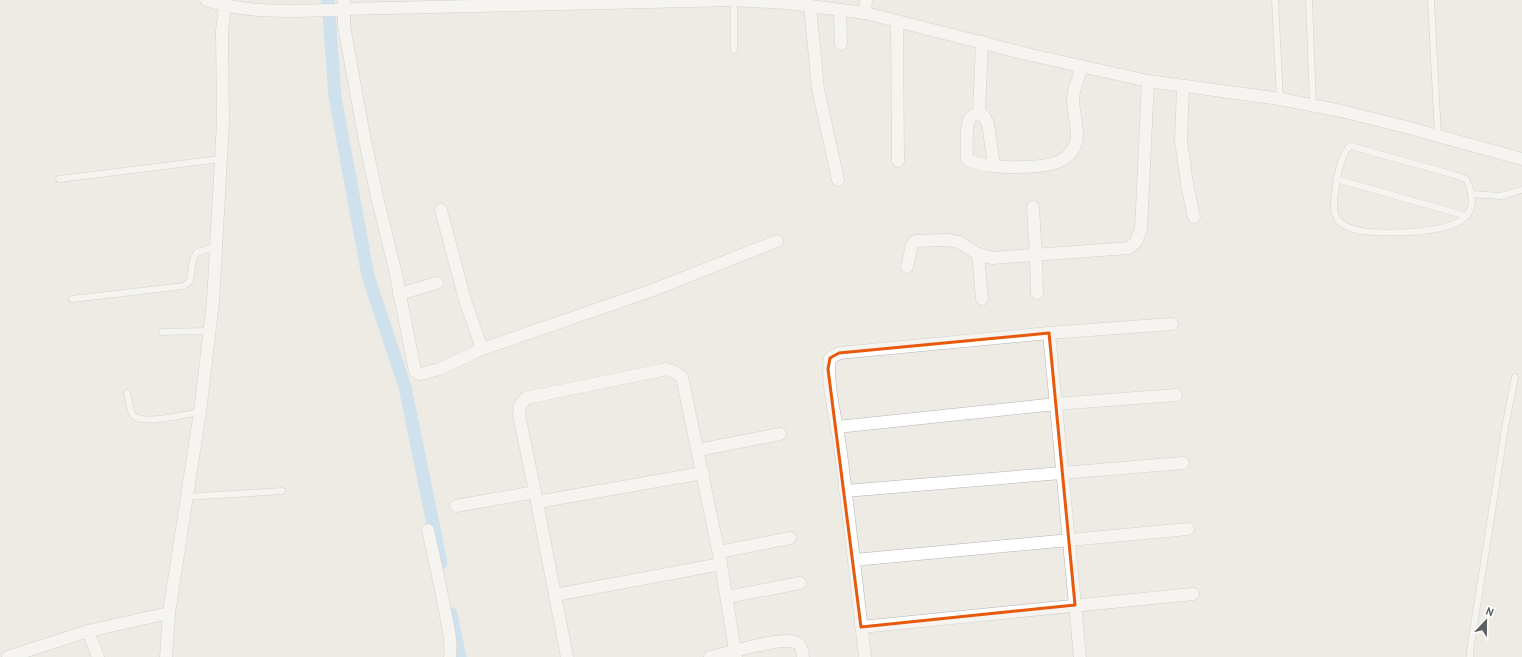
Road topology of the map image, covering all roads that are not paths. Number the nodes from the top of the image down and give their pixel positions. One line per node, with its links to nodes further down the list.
1 (206, 0): 7 (street)
2 (734, 0): 8 (street); 9 (street); 15 (lane)
3 (866, 0): 11 (street)
4 (1275, 0): 19 (lane)
5 (1309, 0): 20 (lane)
6 (1431, 0): 22 (lane)
7 (225, 6): 8 (street); 23 (street)
8 (342, 6): 43 (street)
9 (810, 6): 10 (street); 29 (street)
10 (840, 10): 11 (street); 14 (street)
11 (865, 13): 12 (street)
12 (897, 21): 13 (street); 25 (street)
13 (982, 42): 16 (street); 21 (street)
14 (841, 44)
15 (734, 50)
16 (1082, 66): 17 (street); 26 (street)
17 (1148, 81): 18 (street); 39 (street)
18 (1183, 87): 19 (street); 34 (street)
19 (1280, 99): 20 (street)
20 (1313, 105): 22 (street)
21 (979, 113): 26 (street); 26 (street)
22 (1438, 136): 24 (street)
23 (221, 159): 27 (lane); 37 (street)
24 (1522, 159)
25 (898, 161)
26 (994, 165)
27 (59, 179)
28 (1336, 179): 31 (lane); 35 (lane); 35 (lane)
29 (838, 180)
30 (1522, 190): 31 (lane)
31 (1471, 194): 35 (lane)
32 (1033, 207): 39 (street)
33 (441, 210): 50 (street)
34 (1194, 216)
35 (1467, 216)
36 (777, 241): 50 (street)
37 (215, 247): 45 (lane); 47 (street)
38 (978, 254): 39 (street); 40 (street); 44 (street)
39 (1036, 256): 42 (street)
40 (907, 268)
41 (437, 283): 43 (street)
42 (1037, 293)
43 (399, 294): 50 (street)
44 (982, 298)
45 (72, 299)
46 (1172, 324): 49 (street)
47 (209, 331): 48 (lane); 55 (street)
48 (162, 332)
49 (1049, 333): 54 (street); 56 (street)
50 (482, 349)
51 (1515, 377): 92 (lane)
52 (127, 393): 55 (lane)
53 (1176, 395): 54 (street)
54 (1056, 404): 56 (street); 60 (street)
55 (200, 412): 65 (street)
56 (837, 426): 63 (street)
57 (780, 434): 58 (street)
58 (698, 450): 61 (street); 64 (street)
59 (1183, 462): 60 (street)
60 (1062, 472): 63 (street); 70 (street)
61 (703, 473): 64 (street); 71 (street)
62 (282, 491): 65 (lane)
63 (846, 491): 72 (street)
64 (536, 497): 66 (street); 76 (street)
65 (186, 498): 79 (street)
66 (456, 506)
67 (1188, 529): 70 (street)
68 (428, 530): 86 (street)
69 (790, 538): 71 (street)
70 (1069, 540): 72 (street); 78 (street)
71 (719, 552): 73 (street)
72 (854, 560): 80 (street)
73 (722, 564): 76 (street); 77 (street)
74 (800, 583): 77 (street)
75 (1193, 594): 78 (street)
76 (555, 595): 87 (street)
77 (727, 597): 82 (street)
78 (1075, 605): 80 (street); 91 (street)
79 (170, 613): 81 (street); 85 (street)
80 (861, 627): 90 (street)
81 (88, 631): 83 (street); 84 (street)
82 (736, 654): 88 (street); 89 (street)
83 (8, 657)
84 (98, 657)
85 (166, 657)
86 (450, 657)
87 (567, 657)
88 (710, 657)
89 (803, 657)
90 (865, 657)
91 (1080, 657)
92 (1470, 657)

